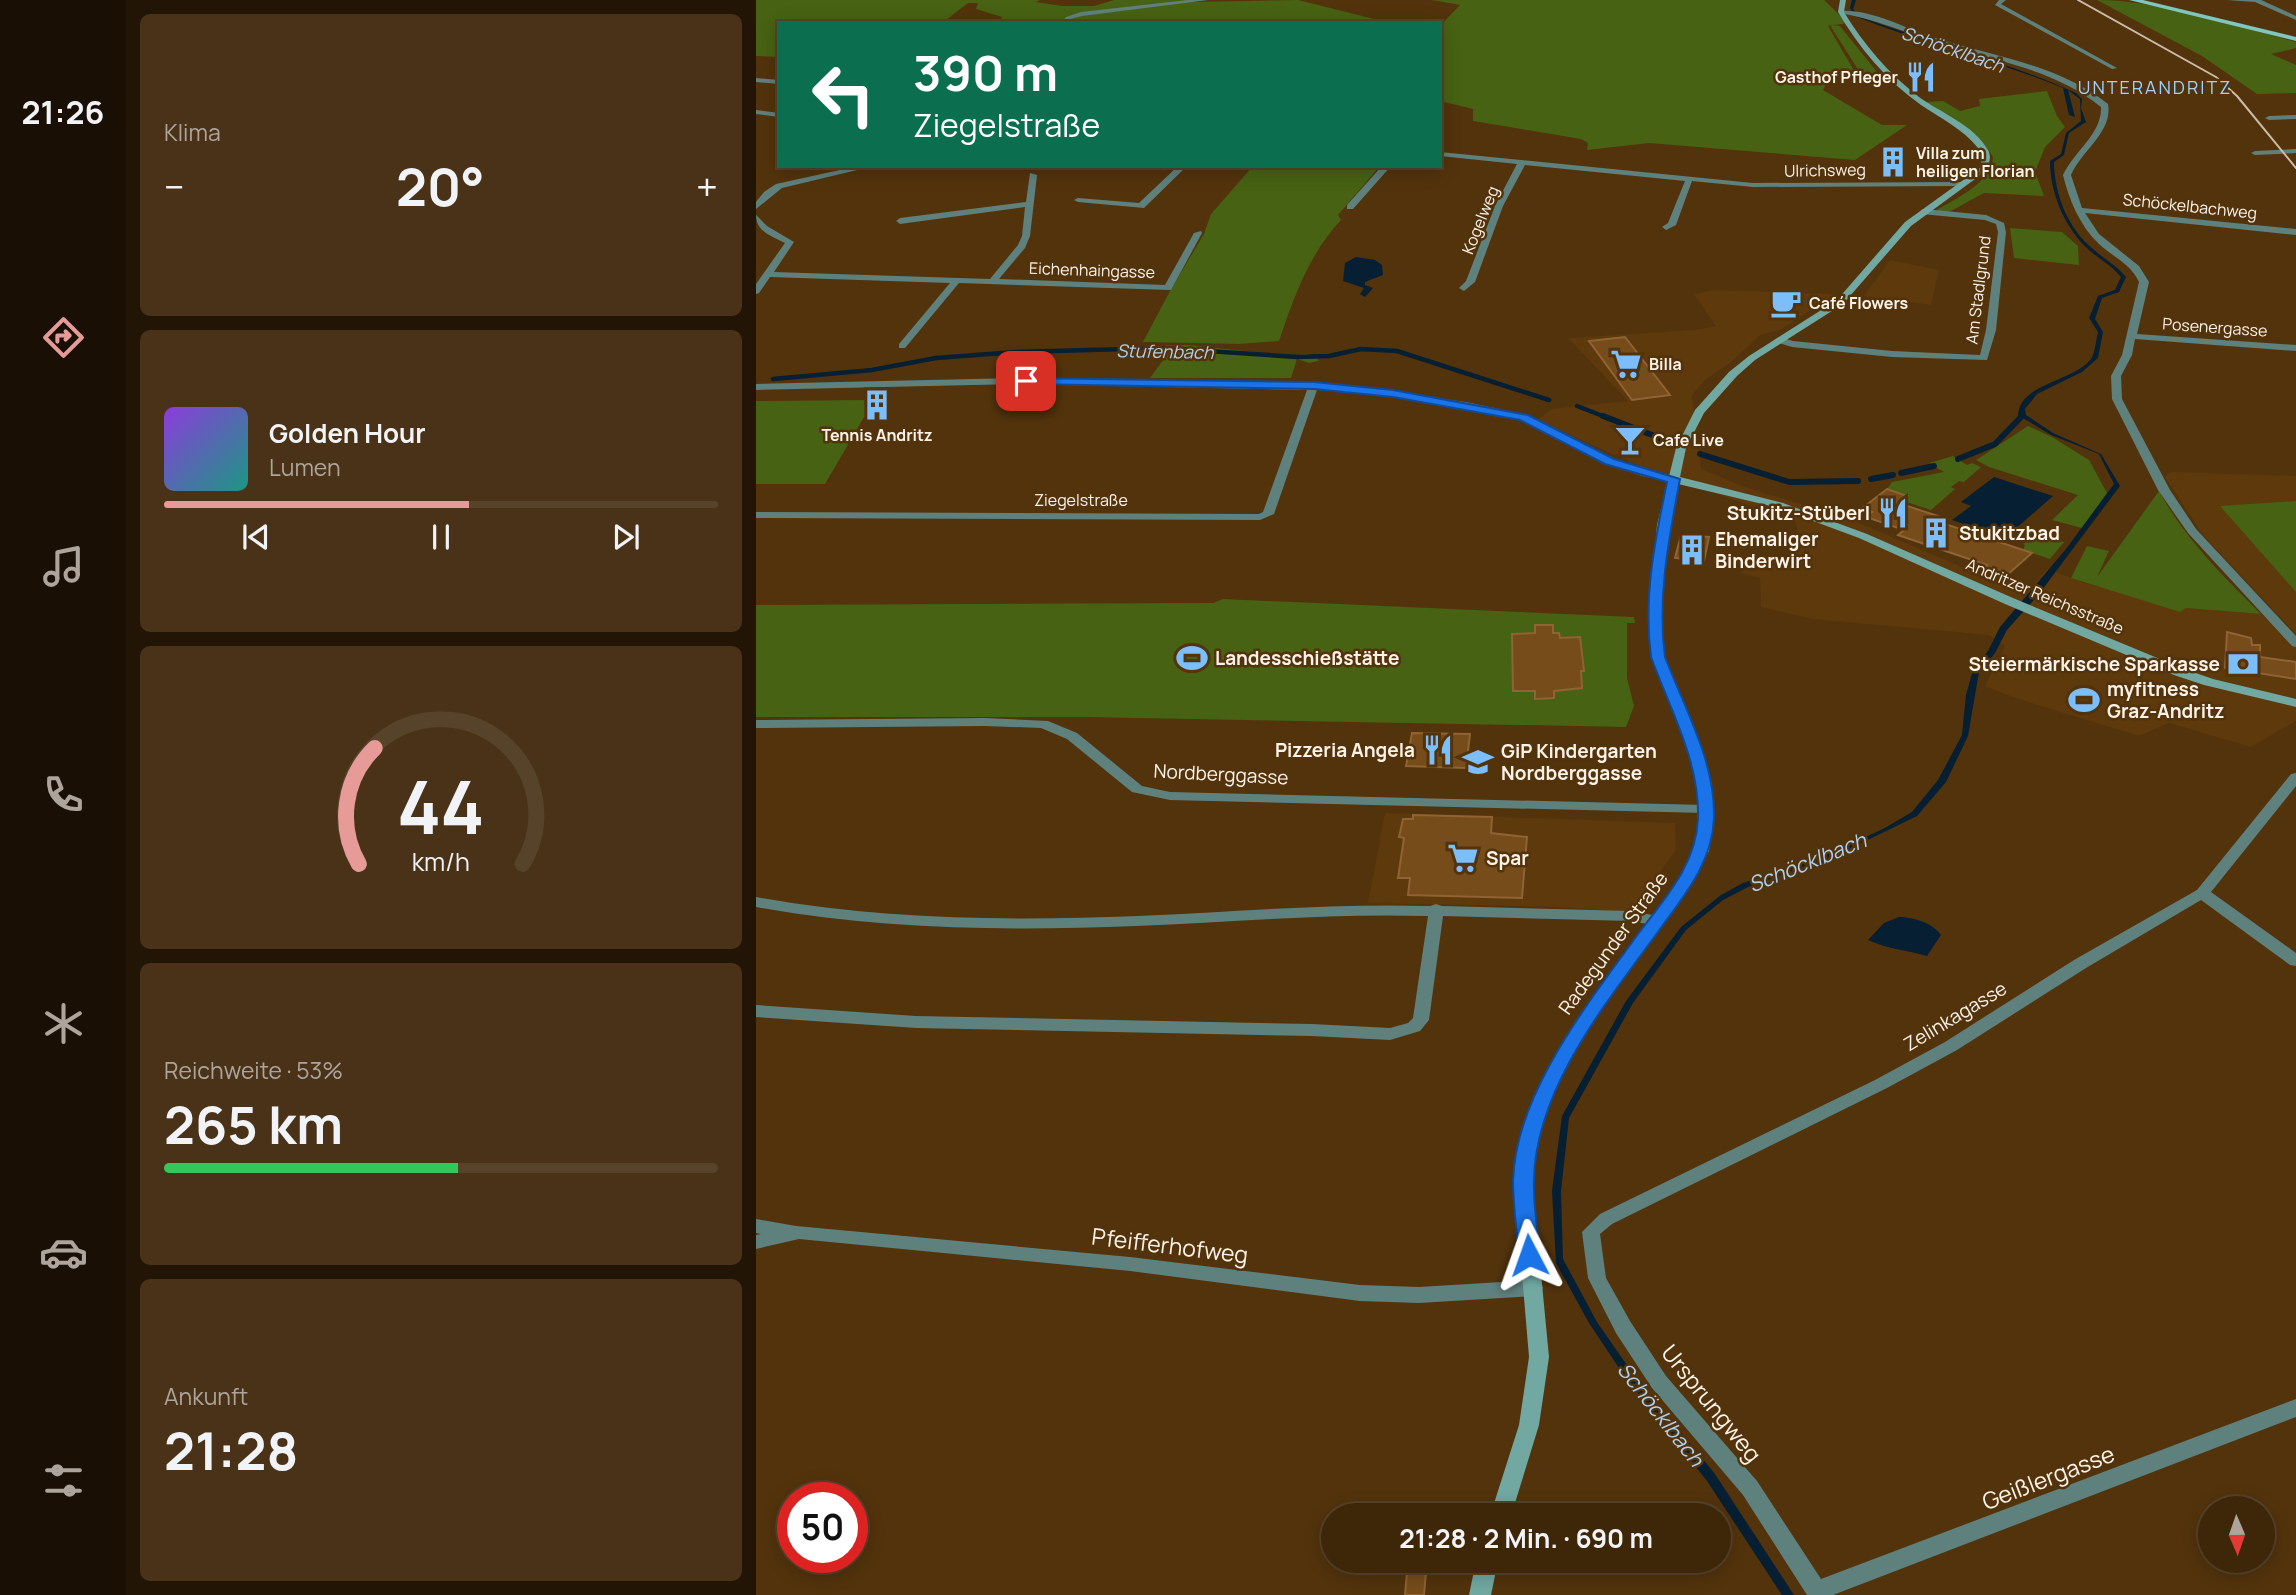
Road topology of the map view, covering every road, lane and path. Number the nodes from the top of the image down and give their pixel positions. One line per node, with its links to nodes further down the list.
1 (1205, 0): 10 (street)
2 (1843, 0): 8 (main road)
3 (2003, 0): 12 (street)
4 (2133, 0): 11 (main road)
5 (2154, 0): 11 (main road)
6 (2230, 0): 7 (street)
7 (2256, 0): 9 (street)
8 (1849, 12): 28 (main road); 33 (street)
9 (2296, 18)
10 (1066, 21)
11 (2296, 36)
12 (2114, 68)
13 (756, 80): 14 (street)
14 (777, 82)
15 (756, 112): 16 (street)
16 (777, 115)
17 (2296, 117): 18 (street)
18 (2269, 118)
19 (2295, 151): 20 (street)
20 (2255, 153)
21 (1442, 155): 22 (street, Ulrichsweg)
22 (1522, 162): 27 (street, Ulrichsweg); 43 (street, Kogelweg)
23 (861, 168): 31 (street)
24 (1181, 168): 29 (street)
25 (1385, 168): 32 (street)
26 (1033, 175): 30 (street, Eichenhaingasse)
27 (1689, 180): 28 (street, Ulrichsweg); 37 (street)
28 (1962, 184): 34 (main road)
29 (1079, 200)
30 (1030, 204): 36 (street); 42 (street, Eichenhaingasse)
31 (756, 207)
32 (1350, 207)
33 (2081, 210): 38 (street, Schöckelbachweg); 45 (street)
34 (1924, 212): 46 (main road); 46 (street, Am Stadlgrund)
35 (756, 218): 40 (street)
36 (900, 221)
37 (1666, 227)
38 (2296, 232)
39 (1198, 233): 42 (street, Eichenhaingasse)
40 (768, 274): 41 (street, Eichenhaingasse); 44 (street)
41 (957, 280): 42 (street, Eichenhaingasse); 47 (street)
42 (994, 281)
43 (1464, 288)
44 (756, 291)
45 (2131, 336): 48 (street, Posenergasse); 53 (street)
46 (1779, 340): 51 (main road)
47 (902, 346)
48 (2296, 348)
49 (1314, 385): 50 (street); 51 (street); 52 (street, Ziegelstraße)
50 (756, 387)
51 (1673, 479): 54 (main road, Andritzer Reichsstraße); 57 (main road, Radegunder Straße)
52 (756, 515)
53 (2296, 643)
54 (2296, 703)
55 (756, 724): 57 (street, Nordberggasse)
56 (2296, 776): 58 (street, Zelinkagasse)
57 (1705, 809): 61 (main road, Radegunder Straße)
58 (2202, 892): 62 (street); 66 (street, Zelinkagasse)
59 (756, 902): 60 (street)
60 (1436, 909): 61 (street); 63 (street)
61 (1658, 921): 68 (main road, Radegunder Straße)
62 (2296, 961)
63 (756, 1011)
64 (756, 1226): 65 (street, Pfeifferhofweg)
65 (799, 1232): 67 (street, Pfeifferhofweg); 68 (street, Pfeifferhofweg)
66 (1591, 1232): 72 (street, Ursprungweg)
67 (756, 1242)
68 (1534, 1288): 70 (main road, Radegunder Straße)
69 (2296, 1408): 72 (street, Geißlergasse)
70 (1504, 1503)
71 (1484, 1573): 73 (main road)
72 (1818, 1593)
73 (1480, 1595)

